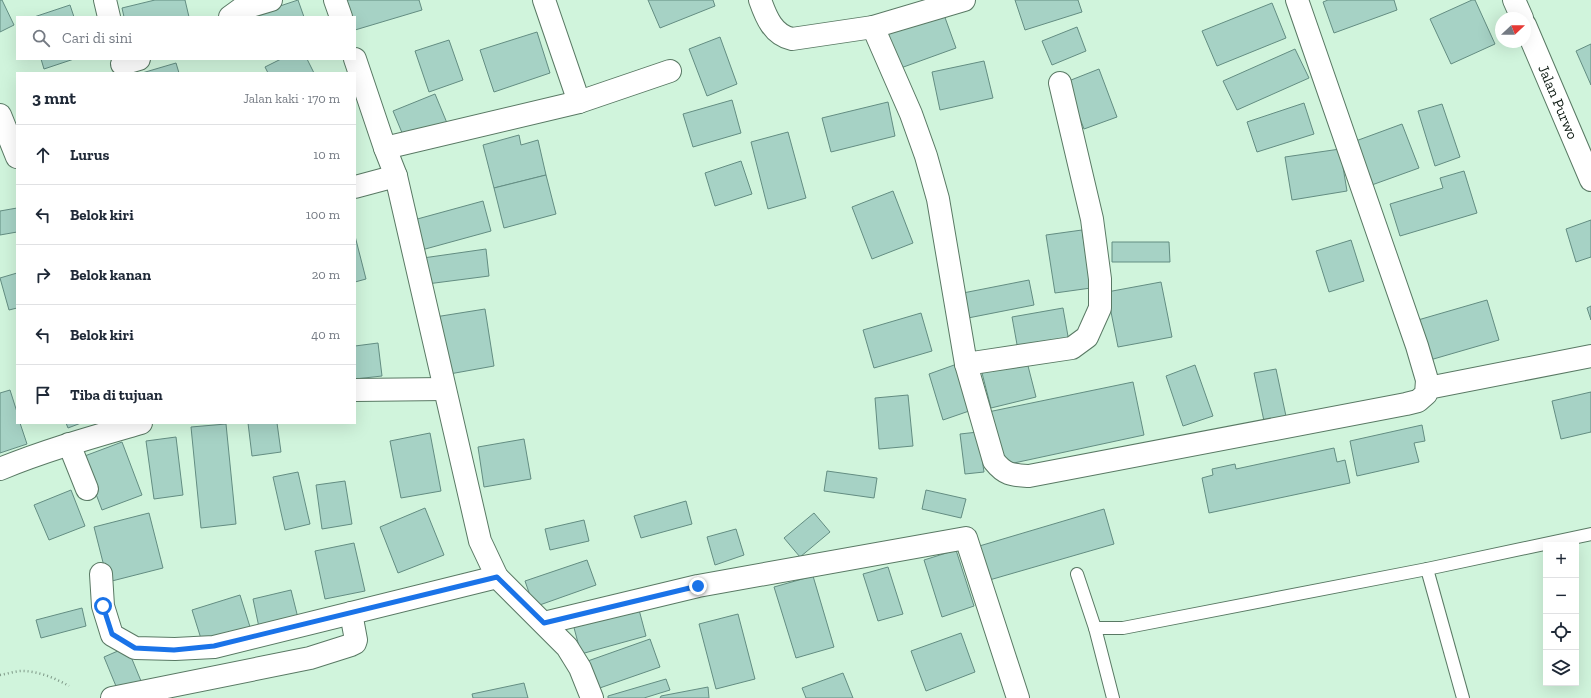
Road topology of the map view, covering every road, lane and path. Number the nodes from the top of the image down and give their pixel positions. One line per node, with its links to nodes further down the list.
1 (105, 0): 10 (street)
2 (270, 0): 11 (street)
3 (335, 0): 12 (street)
4 (544, 0): 18 (street)
5 (760, 0): 13 (street)
6 (964, 0): 13 (street)
7 (1297, 0): 27 (street)
8 (1514, 0): 9 (street)
9 (1519, 12)
10 (109, 16)
11 (231, 16)
12 (341, 16)
13 (873, 27): 26 (street)
14 (1531, 39): 23 (street, Jalan Purwo)
15 (355, 60): 20 (street)
16 (670, 71): 18 (street)
17 (1060, 83): 26 (street)
18 (578, 102): 20 (street)
19 (0, 115): 21 (street)
20 (385, 148): 22 (street)
21 (16, 155)
22 (396, 176): 24 (street); 29 (street)
23 (1591, 180)
24 (356, 187)
25 (1591, 356): 27 (street)
26 (966, 364): 27 (street)
27 (1428, 388)
28 (356, 390): 29 (street)
29 (444, 390): 38 (street)
30 (138, 424): 31 (street)
31 (69, 444): 32 (street); 33 (street)
32 (0, 469)
33 (87, 489)
34 (1591, 534): 35 (lane)
35 (1427, 569): 41 (lane); 48 (lane)
36 (101, 574): 39 (street)
37 (1077, 574): 41 (lane)
38 (497, 577): 39 (street); 40 (street)
39 (351, 613): 44 (street)
40 (544, 623): 45 (street); 46 (street)
41 (1095, 628): 47 (lane)
42 (0, 675): 43 (path)
43 (69, 686)
44 (112, 698)
45 (592, 698)
46 (1018, 698)
47 (1113, 698)
48 (1463, 698)

